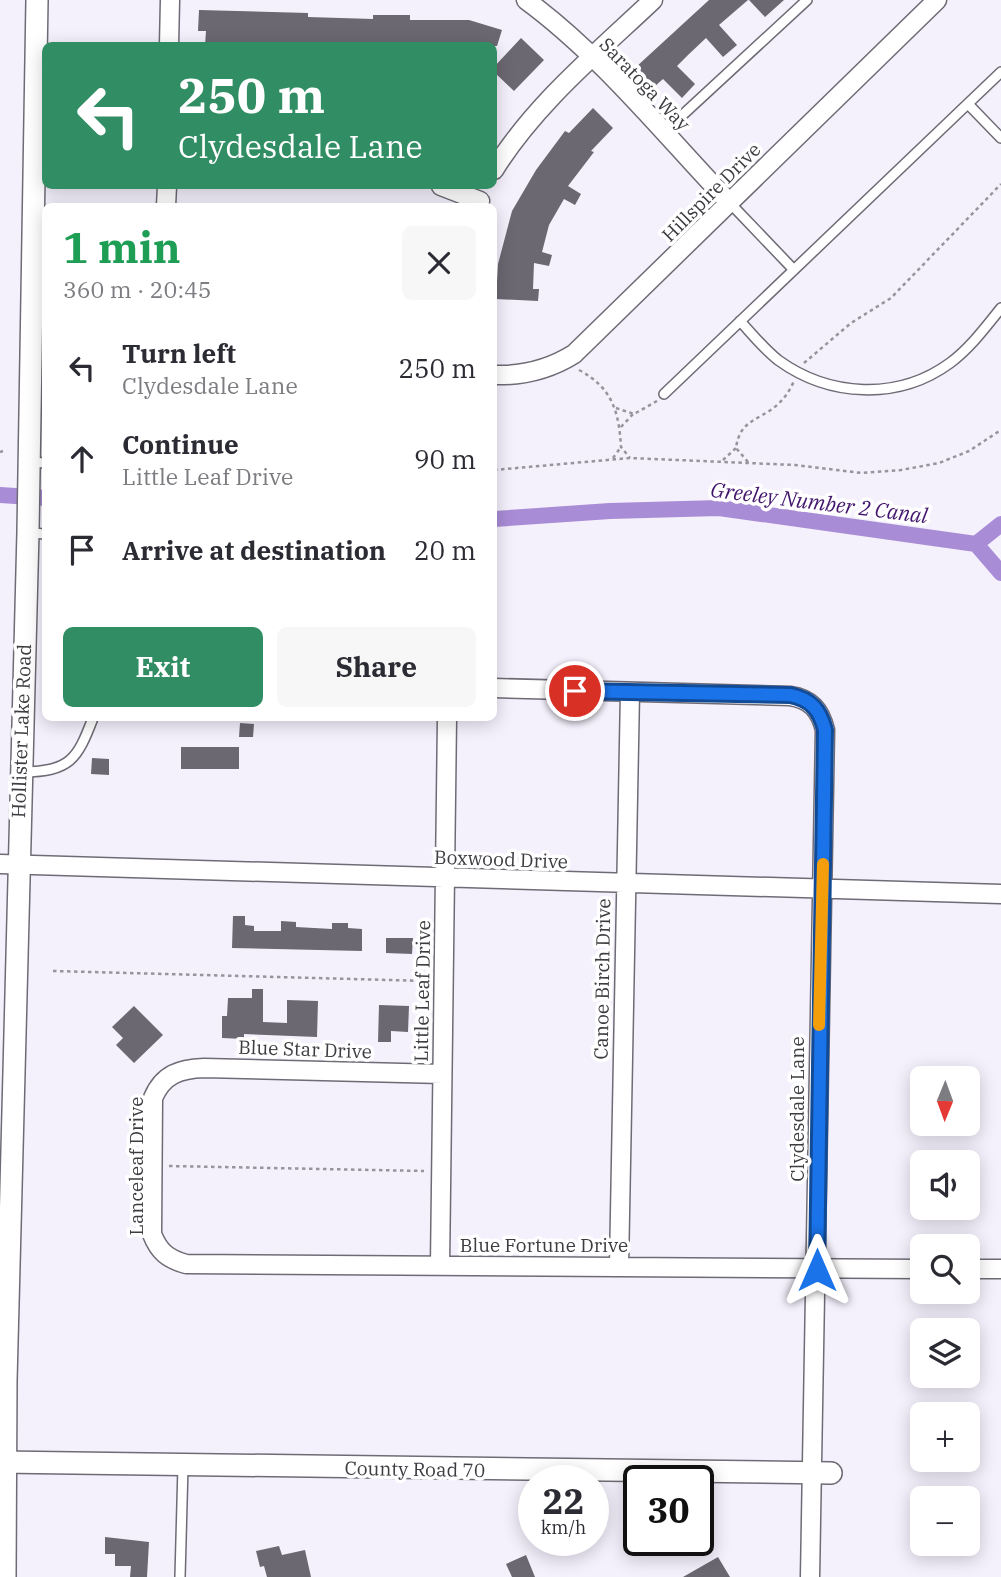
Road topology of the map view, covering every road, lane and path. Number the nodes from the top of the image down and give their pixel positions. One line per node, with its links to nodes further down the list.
1 (37, 0): 35 (street, Hollister Lake Road)
2 (170, 0): 7 (street)
3 (526, 0): 8 (street, Saratoga Way)
4 (653, 0): 8 (street)
5 (807, 0): 11 (lane)
6 (937, 0): 17 (street, Hillspire Drive)
7 (169, 42)
8 (592, 58): 11 (street, Saratoga Way); 13 (street)
9 (1001, 72): 10 (lane)
10 (968, 104): 12 (lane); 18 (lane)
11 (663, 133): 17 (street, Saratoga Way)
12 (1001, 138)
13 (497, 165)
14 (1001, 184): 22 (path)
15 (451, 189): 16 (street)
16 (481, 198)
17 (729, 202): 18 (lane); 23 (street, Hillspire Drive)
18 (793, 270): 20 (lane)
19 (1001, 308): 22 (lane)
20 (740, 321): 22 (lane); 24 (lane)
21 (573, 368): 25 (path)
22 (799, 372): 30 (path)
23 (497, 374)
24 (664, 394): 26 (path)
25 (615, 407): 26 (path); 27 (path)
26 (634, 414): 27 (path)
27 (621, 427): 29 (path)
28 (1001, 430): 34 (path)
29 (621, 447): 31 (path); 32 (path)
30 (736, 448): 33 (path); 34 (path)
31 (630, 458): 32 (path); 33 (path)
32 (611, 460): 36 (path)
33 (721, 461): 34 (path)
34 (748, 462)
35 (35, 466): 37 (street, Hollister Lake Road)
36 (497, 470)
37 (34, 529): 42 (street, Hollister Lake Road)
38 (497, 688): 39 (street)
39 (630, 692): 45 (street, Canoe Birch Drive); 46 (street, Clydesdale Lane)
40 (92, 721): 42 (lane)
41 (447, 721): 44 (street, Little Leaf Drive)
42 (20, 772): 43 (street, Hollister Lake Road)
43 (9, 864): 44 (street, Boxwood Drive); 61 (street, Hollister Lake Road)
44 (444, 879): 45 (street, Boxwood Drive); 50 (street, Little Leaf Drive)
45 (624, 883): 46 (street, Boxwood Drive); 56 (street, Canoe Birch Drive)
46 (823, 890): 47 (street, Boxwood Drive); 60 (street, Clydesdale Lane)
47 (1001, 894)
48 (53, 971): 49 (path)
49 (431, 981)
50 (442, 1074): 51 (street, Blue Star Drive); 55 (street, Little Leaf Drive)
51 (168, 1076): 54 (street, Lanceleaf Drive)
52 (168, 1166): 53 (path)
53 (428, 1171)
54 (166, 1257): 55 (street, Blue Fortune Drive)
55 (440, 1266): 56 (street, Blue Fortune Drive)
56 (619, 1266): 60 (street, Blue Fortune Drive)
57 (910, 1269): 60 (street, Blue Fortune Drive)
58 (980, 1269): 59 (street)
59 (1001, 1269)
60 (817, 1270): 63 (street, Clydesdale Lane)
61 (3, 1462): 62 (street, County Road 70); 64 (street, Hollister Lake Road)
62 (183, 1466): 63 (street, County Road 70); 65 (lane)
63 (820, 1472): 66 (street, Clydesdale Lane)
64 (5, 1577)
65 (180, 1577)
66 (810, 1577)

